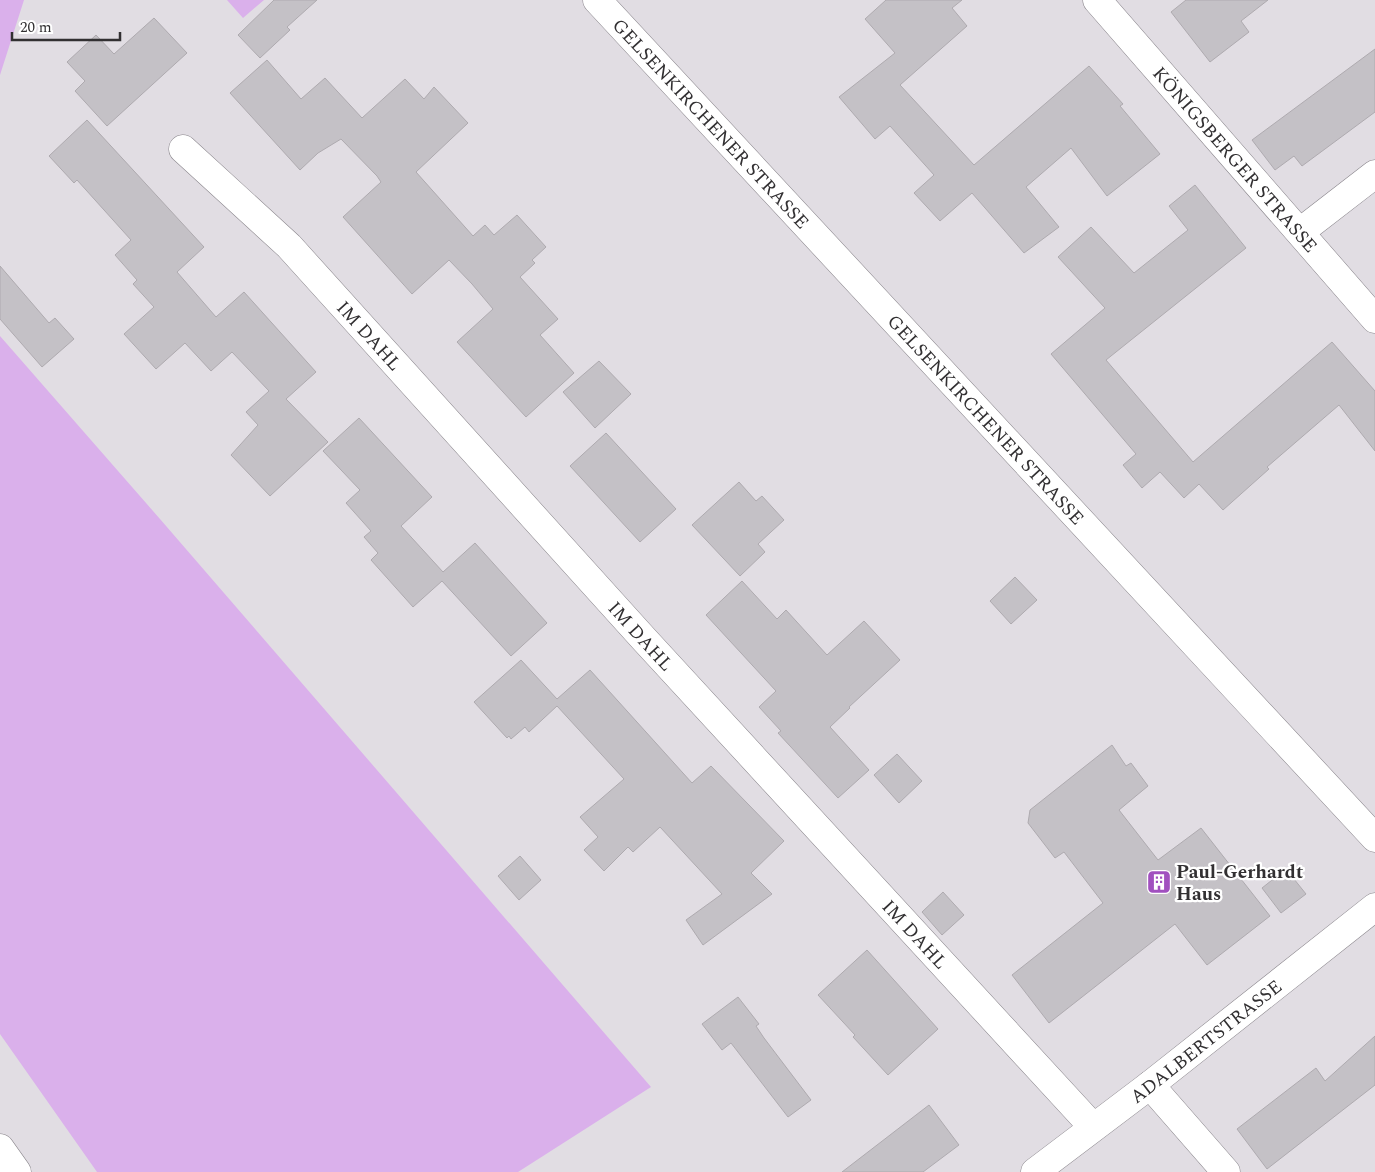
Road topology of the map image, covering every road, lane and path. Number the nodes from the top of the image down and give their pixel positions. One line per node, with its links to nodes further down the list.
1 (597, 0): 7 (main road, GELSENKIRCHENER STRASSE)
2 (1098, 0): 5 (main road, KÖNIGSBERGER STRASSE)
3 (183, 149): 10 (main road, IM DAHL)
4 (1375, 174): 5 (main road)
5 (1300, 232): 6 (main road, KÖNIGSBERGER STRASSE)
6 (1375, 319)
7 (1375, 838)
8 (1375, 907): 9 (main road, ADALBERTSTRASSE)
9 (1150, 1085): 10 (main road, ADALBERTSTRASSE); 14 (main road)
10 (1093, 1127): 13 (main road, ADALBERTSTRASSE)
11 (0, 1148): 12 (main road)
12 (17, 1172)
13 (1035, 1172)
14 (1226, 1172)

